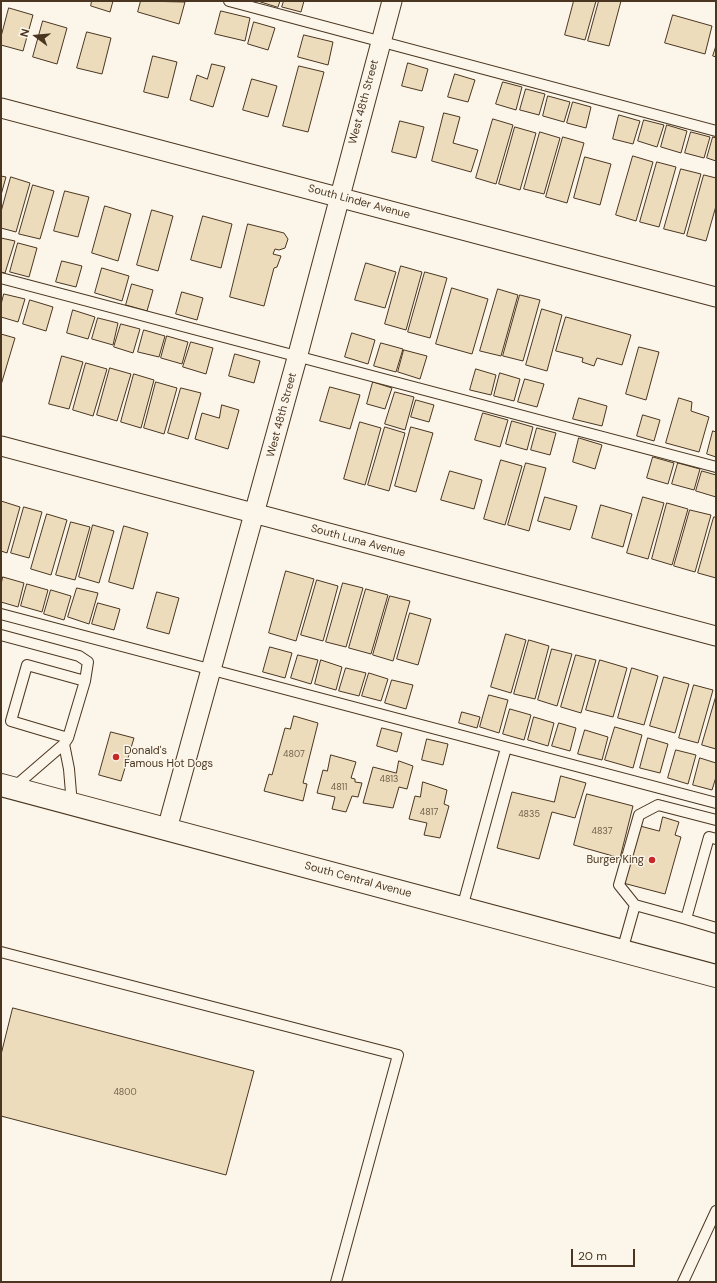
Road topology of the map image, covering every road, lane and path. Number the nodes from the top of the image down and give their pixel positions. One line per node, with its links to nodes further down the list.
1 (229, 1): 3 (lane)
2 (392, 1): 3 (street, West 48th Street)
3 (381, 42): 5 (lane); 6 (street, West 48th Street)
4 (1, 108): 6 (street, South Linder Avenue)
5 (716, 131)
6 (339, 197): 8 (street, South Linder Avenue); 9 (street, West 48th Street)
7 (1, 278): 9 (lane)
8 (716, 297)
9 (297, 358): 11 (lane); 12 (street, West 48th Street)
10 (1, 446): 12 (street, South Luna Avenue)
11 (716, 467)
12 (254, 514): 15 (street, South Luna Avenue); 16 (street, West 48th Street)
13 (1, 614): 16 (lane)
14 (1, 635): 17 (lane)
15 (716, 636)
16 (211, 670): 19 (lane); 24 (street, West 48th Street)
17 (85, 681): 18 (lane); 18 (lane)
18 (66, 741): 20 (lane); 22 (lane)
19 (506, 748): 21 (lane); 27 (lane)
20 (7, 786): 22 (main road, South Central Avenue)
21 (716, 803)
22 (72, 805): 24 (main road, South Central Avenue)
23 (716, 820): 26 (lane)
24 (167, 829): 27 (main road, South Central Avenue)
25 (716, 839): 28 (lane)
26 (634, 905): 28 (lane); 30 (lane)
27 (462, 908): 30 (main road, South Central Avenue)
28 (686, 920): 29 (lane)
29 (716, 928)
30 (622, 951): 32 (main road, South Central Avenue)
31 (1, 952): 35 (lane)
32 (716, 976)
33 (716, 1211): 34 (lane)
34 (713, 1224): 36 (lane)
35 (336, 1282)
36 (683, 1282)

